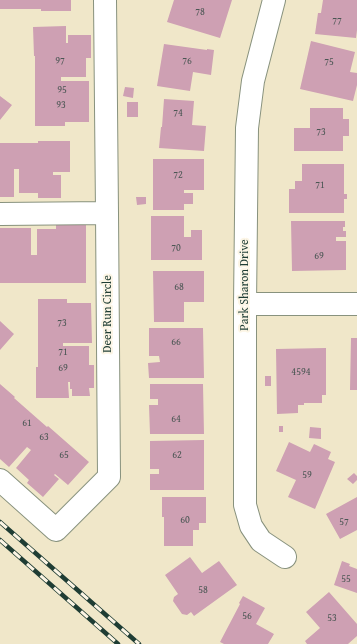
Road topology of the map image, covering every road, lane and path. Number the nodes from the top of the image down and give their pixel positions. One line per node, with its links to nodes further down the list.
1 (104, 0): 3 (street, Deer Run Circle)
2 (274, 0): 5 (street, Park Sharon Drive)
3 (107, 213): 4 (street); 7 (street, Deer Run Circle)
4 (0, 214)
5 (245, 304): 6 (street); 8 (street, Park Sharon Drive)
6 (357, 304)
7 (0, 480)
8 (285, 557)

